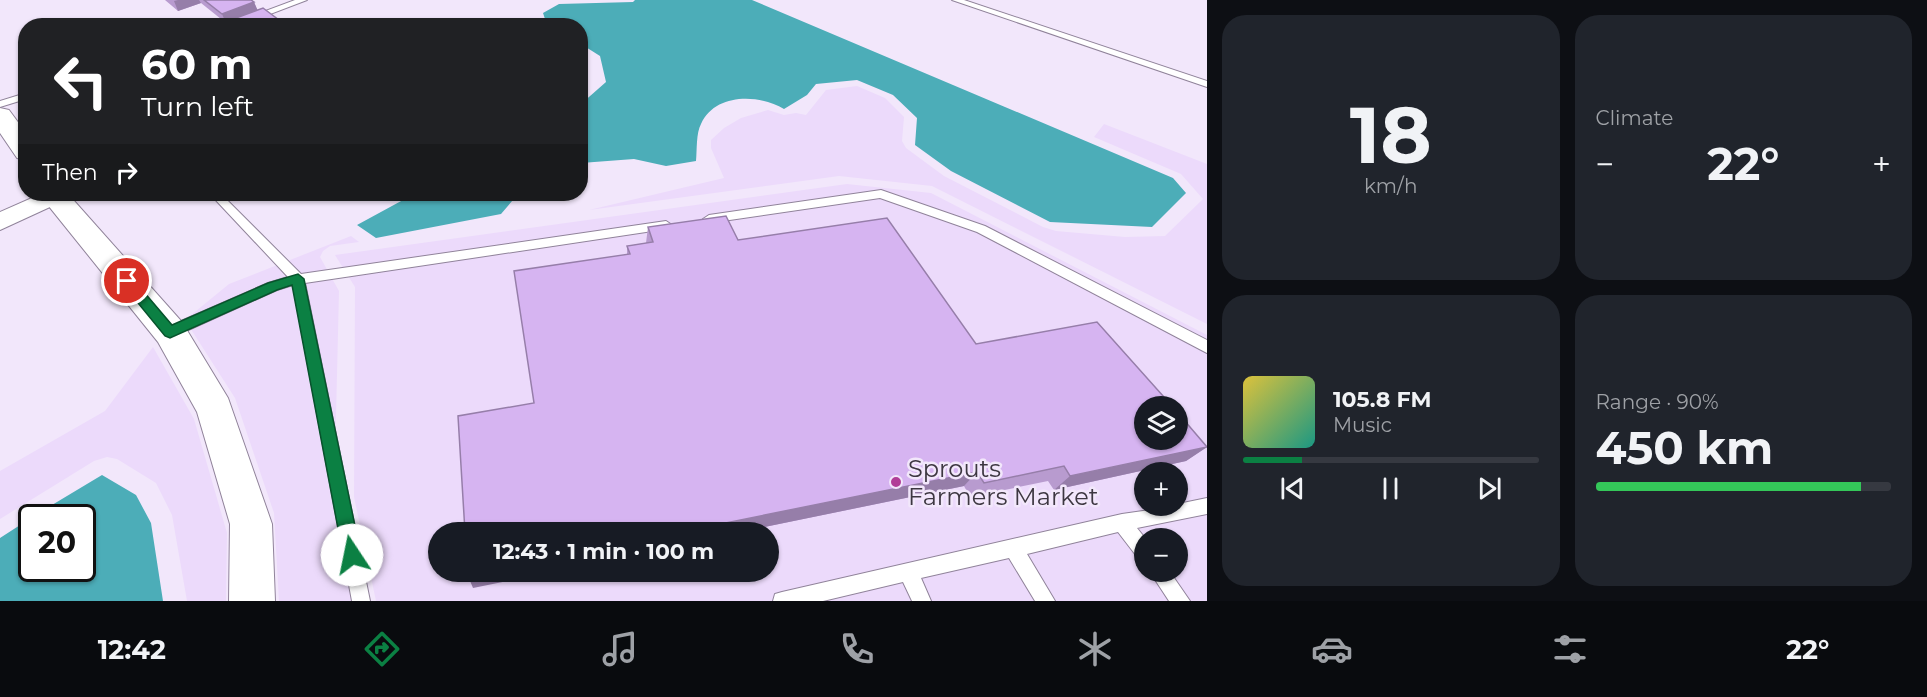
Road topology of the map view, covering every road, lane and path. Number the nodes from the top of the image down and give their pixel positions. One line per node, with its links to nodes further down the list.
1 (303, 0): 3 (lane)
2 (956, 0): 4 (lane)
3 (252, 18)
4 (1207, 84)
5 (18, 98): 6 (lane)
6 (0, 104)
7 (0, 115): 8 (street)
8 (18, 141)
9 (42, 201): 12 (street)
10 (59, 201): 14 (street)
11 (222, 201): 13 (lane)
12 (0, 222)
13 (298, 279): 14 (lane); 15 (lane); 24 (lane)
14 (170, 332): 23 (street)
15 (1207, 347)
16 (1207, 506): 17 (lane)
17 (1122, 522): 18 (lane); 19 (lane)
18 (1134, 538)
19 (1013, 548): 20 (lane); 26 (lane)
20 (908, 572): 22 (lane); 25 (lane)
21 (1167, 582): 27 (lane)
22 (787, 600)
23 (252, 601)
24 (361, 601)
25 (922, 601)
26 (1046, 601)
27 (1181, 601)

